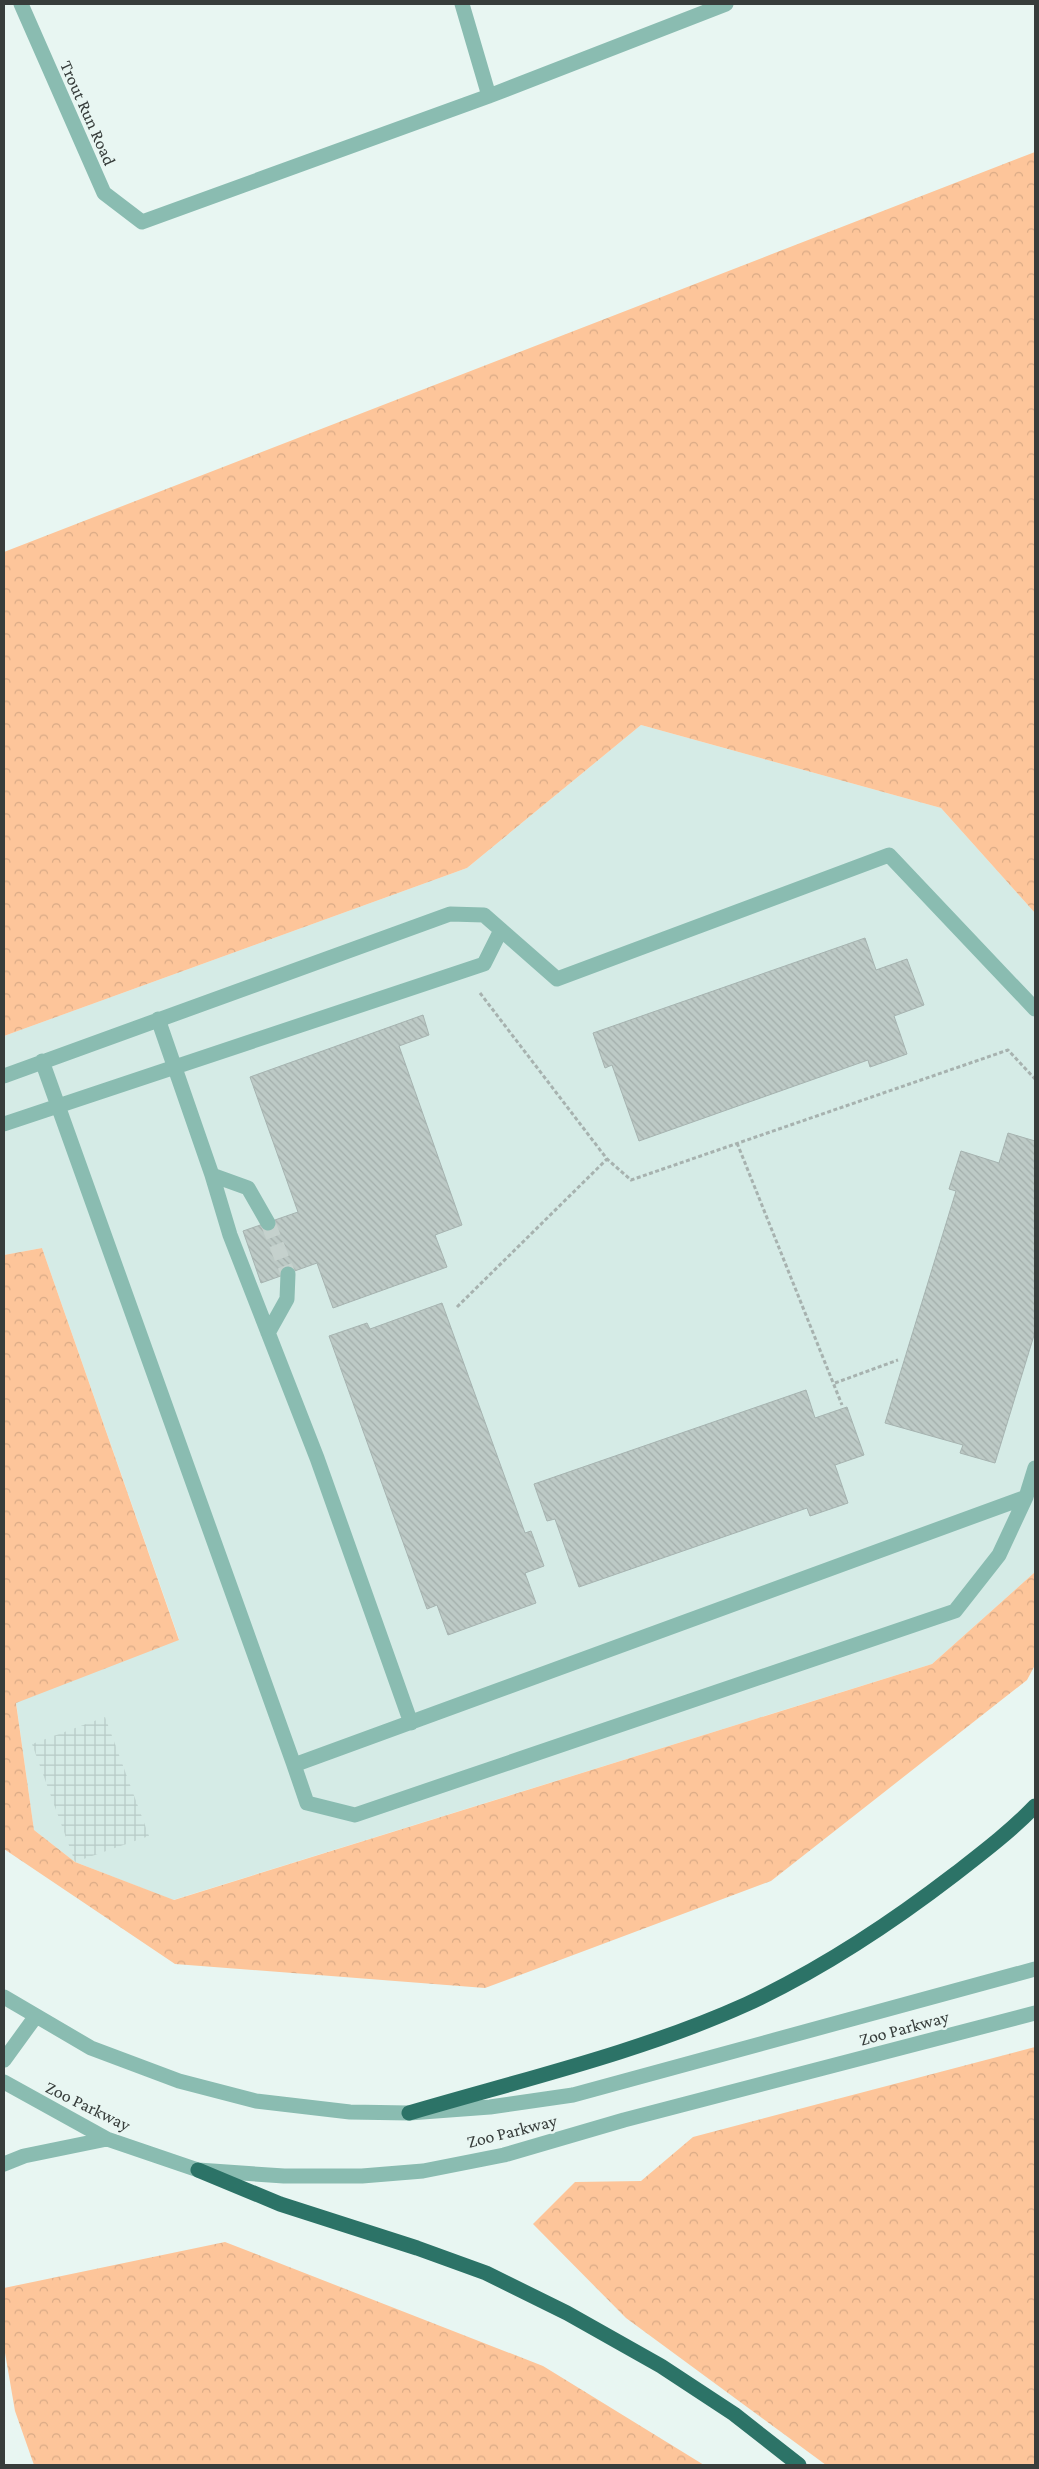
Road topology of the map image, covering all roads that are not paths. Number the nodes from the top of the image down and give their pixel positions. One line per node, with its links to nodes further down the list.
1 (20, 4): 4 (street, Trout Run Road)
2 (462, 4): 4 (street)
3 (726, 4): 4 (street)
4 (489, 96)
5 (501, 930): 6 (street); 7 (street); 9 (street)
6 (1035, 1009)
7 (158, 1019): 8 (street); 9 (street)
8 (42, 1061): 10 (street); 11 (street)
9 (174, 1066): 11 (street); 13 (street)
10 (4, 1076)
11 (58, 1104): 12 (street); 20 (street)
12 (4, 1124)
13 (212, 1175): 14 (street); 16 (street)
14 (268, 1223)
15 (288, 1274): 16 (street)
16 (268, 1333): 19 (street)
17 (1035, 1468): 18 (street)
18 (1026, 1496): 19 (street); 20 (street)
19 (411, 1723): 20 (street)
20 (294, 1765)
21 (1035, 1806): 28 (highway)
22 (1035, 1969): 28 (street, Zoo Parkway)
23 (4, 1997): 25 (street, Zoo Parkway)
24 (1035, 2013): 31 (street, Zoo Parkway)
25 (36, 2016): 26 (street); 28 (street, Zoo Parkway)
26 (4, 2060)
27 (4, 2082): 29 (street, Zoo Parkway)
28 (409, 2113)
29 (107, 2139): 30 (street); 31 (street, Zoo Parkway)
30 (4, 2164)
31 (198, 2170): 32 (highway)
32 (799, 2465)

